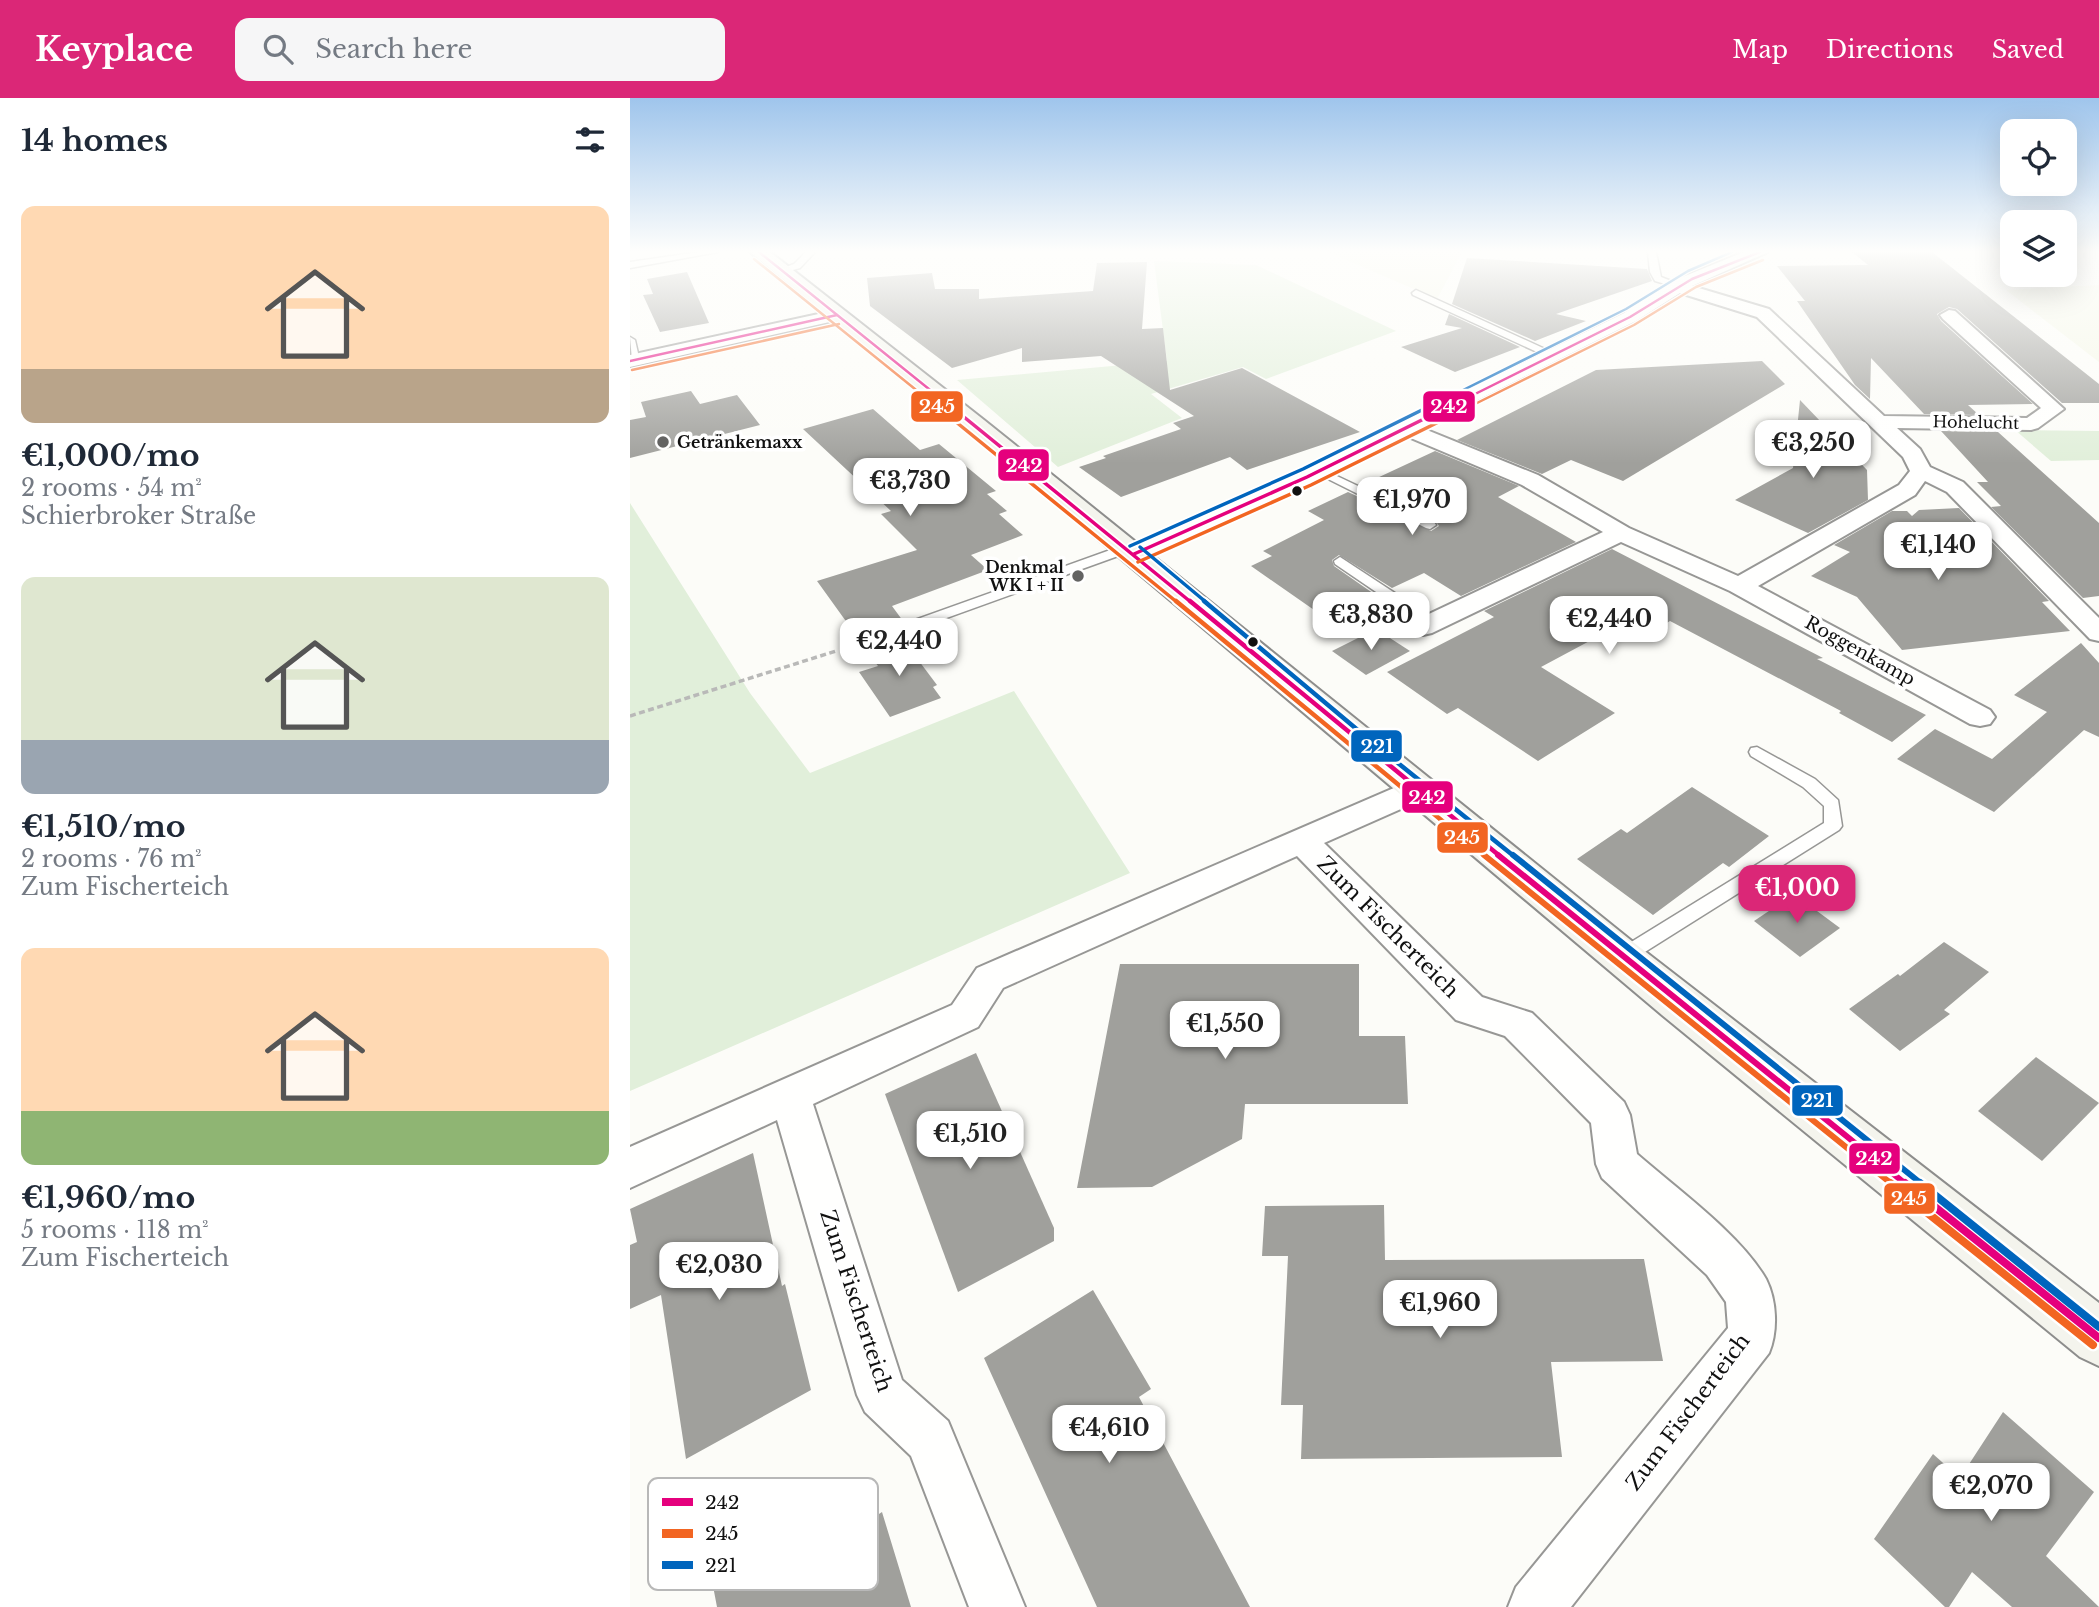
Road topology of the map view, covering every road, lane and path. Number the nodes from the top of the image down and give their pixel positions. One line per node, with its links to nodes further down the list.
1 (804, 322): 9 (street)
2 (846, 322): 16 (main road)
3 (1480, 322): 8 (lane)
4 (1619, 322): 8 (street)
5 (1773, 322): 10 (street)
6 (1957, 322): 10 (street, Hohelucht)
7 (630, 340): 9 (lane)
8 (1553, 356): 11 (street)
9 (634, 360)
10 (1879, 422): 13 (street)
11 (1406, 429): 12 (street); 15 (street, Roggenkamp)
12 (1320, 471): 14 (lane); 16 (street)
13 (1921, 471): 18 (street); 20 (street)
14 (1430, 524)
15 (1621, 533): 18 (street, Roggenkamp); 19 (street)
16 (1130, 551): 21 (lane); 25 (main road)
17 (1340, 561): 19 (lane)
18 (1739, 586): 23 (street, Roggenkamp)
19 (1427, 625)
20 (2099, 633)
21 (861, 644): 22 (path)
22 (630, 716)
23 (1980, 716)
24 (1757, 752): 27 (lane)
25 (1417, 789): 26 (street, Zum Fischerteich); 27 (main road)
26 (1301, 840): 28 (street, Zum Fischerteich); 32 (street, Zum Fischerteich)
27 (1622, 957): 30 (main road)
28 (790, 1095): 29 (street, Zum Fischerteich); 31 (street, Zum Fischerteich)
29 (630, 1168)
30 (2099, 1338)
31 (998, 1607)
32 (1536, 1607)

